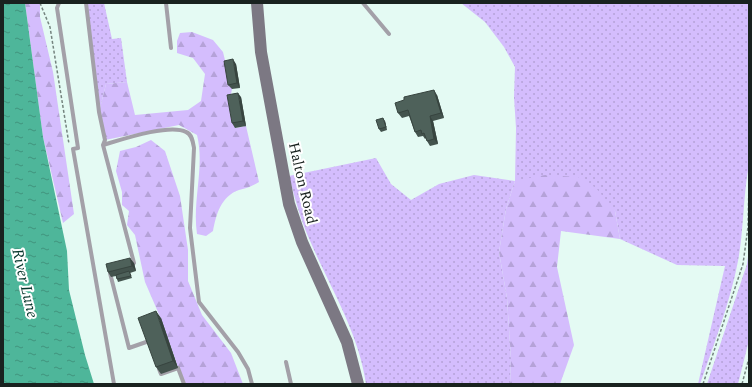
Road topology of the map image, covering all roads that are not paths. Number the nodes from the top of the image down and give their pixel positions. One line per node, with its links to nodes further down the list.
1 (58, 3): 14 (lane)
2 (86, 3): 8 (lane)
3 (166, 3): 7 (lane)
4 (257, 3): 18 (street, Halton Road)
5 (363, 3): 6 (lane)
6 (389, 34)
7 (171, 48)
8 (103, 145): 9 (lane); 16 (lane)
9 (121, 266)
10 (115, 267): 11 (lane)
11 (151, 348)
12 (156, 361): 15 (lane)
13 (286, 362): 17 (lane)
14 (114, 384)
15 (184, 384)
16 (252, 384)
17 (291, 384)
18 (358, 384)

